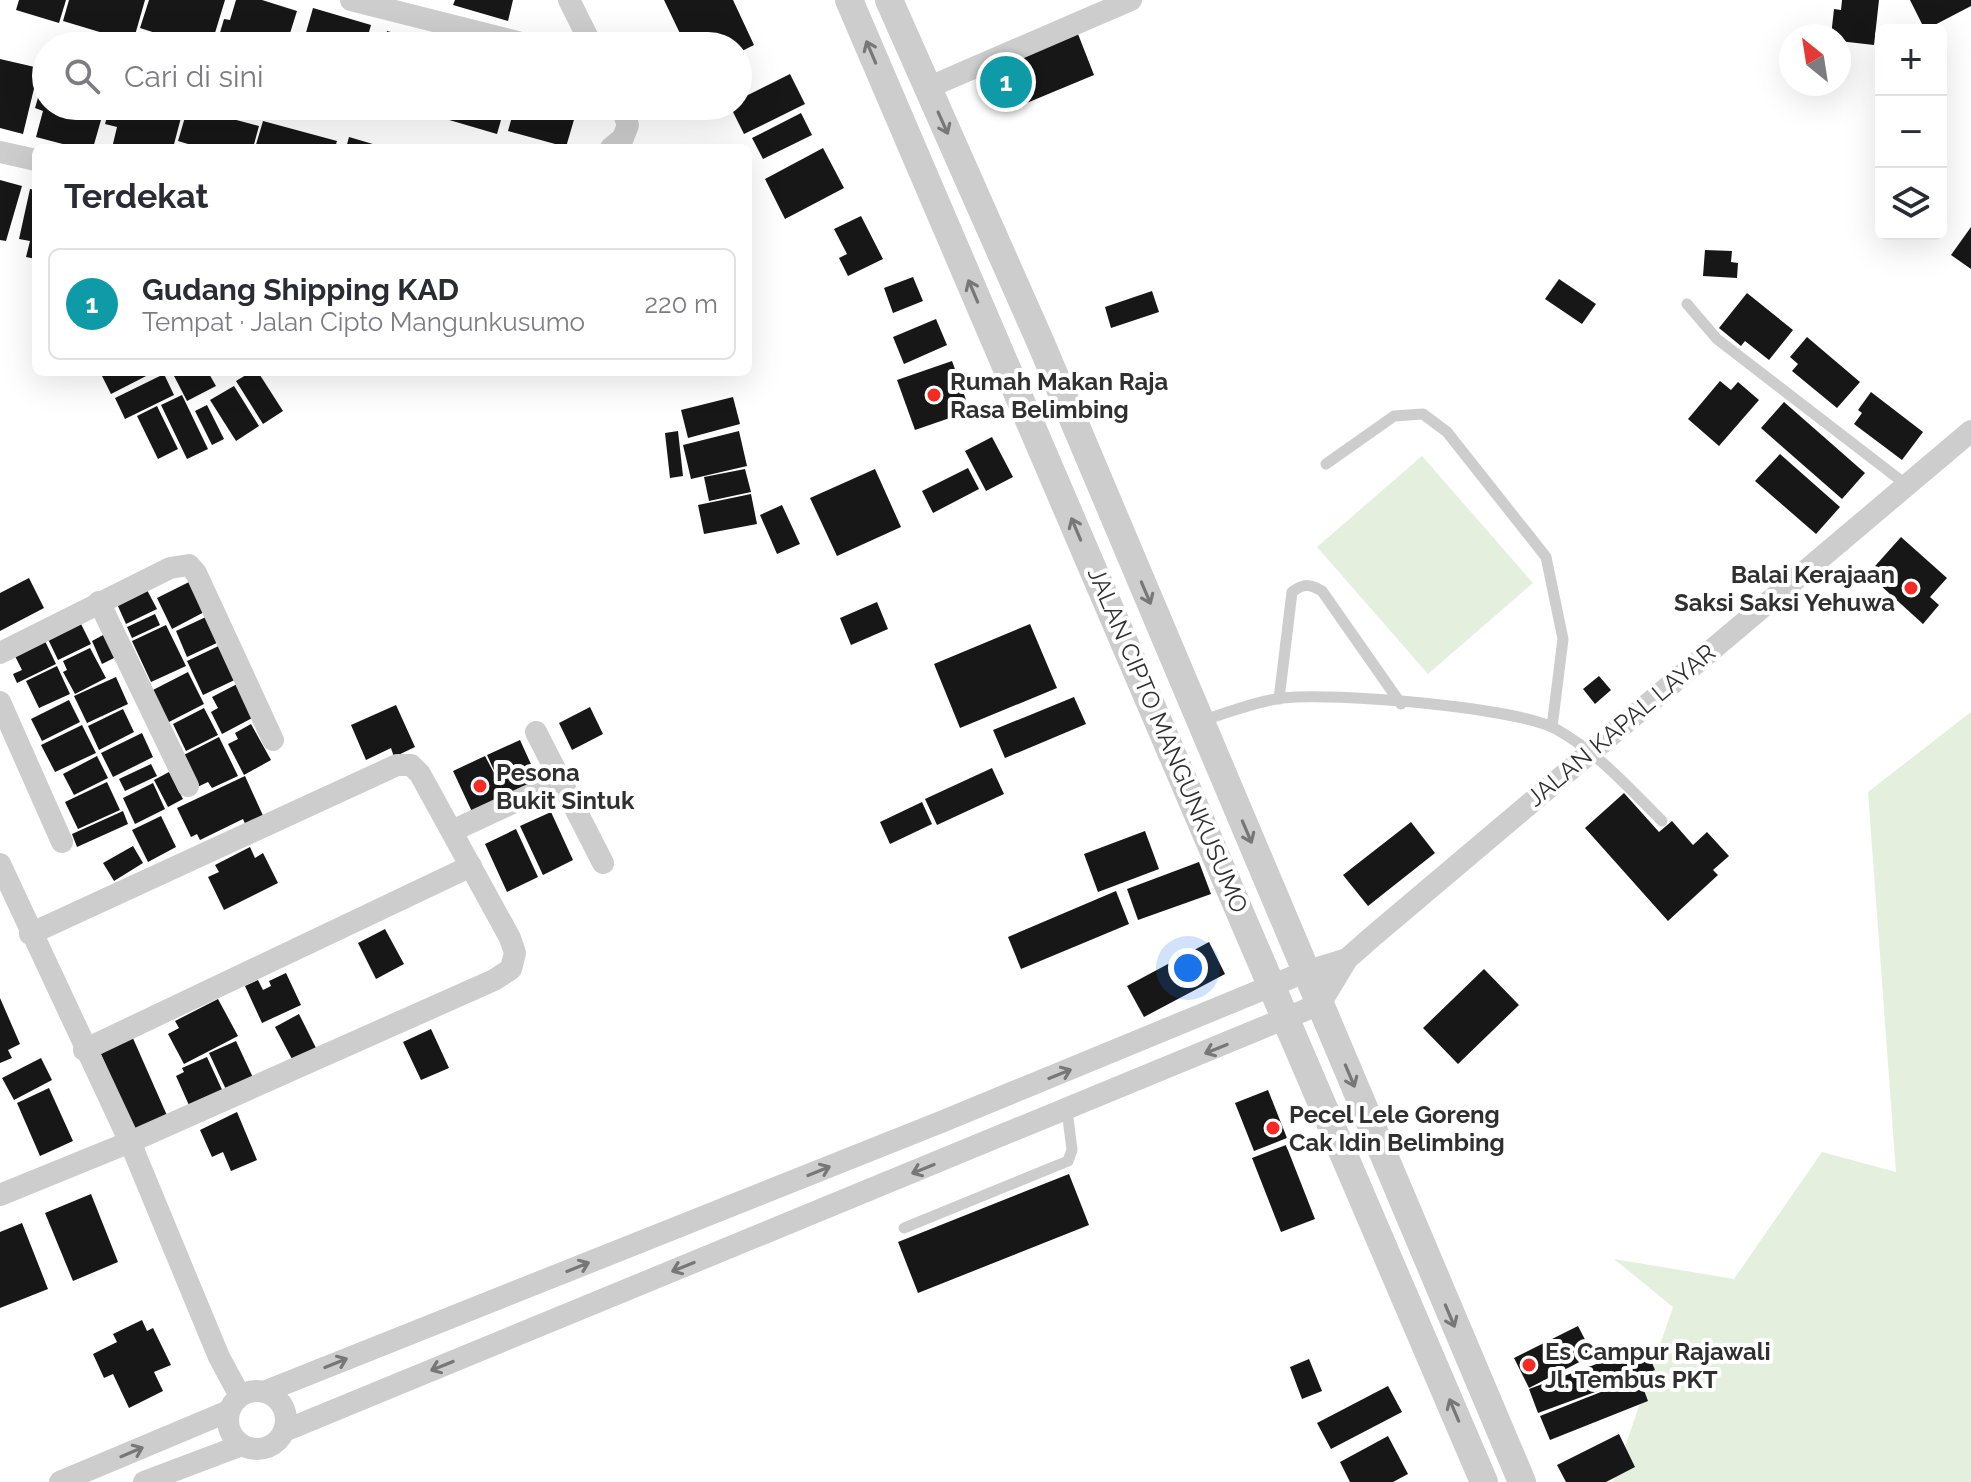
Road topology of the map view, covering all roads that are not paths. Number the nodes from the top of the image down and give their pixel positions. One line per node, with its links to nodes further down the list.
1 (351, 0): 6 (street)
2 (569, 0): 7 (street)
3 (849, 0): 38 (street, JALAN CIPTO MANGUNKUSUMO, one-way to 3)
4 (889, 0): 8 (street, JALAN CIPTO MANGUNKUSUMO)
5 (1131, 0): 8 (street)
6 (478, 32)
7 (585, 32)
8 (927, 88): 22 (street, JALAN CIPTO MANGUNKUSUMO, one-way to 22)
9 (626, 120): 10 (street)
10 (616, 144)
11 (0, 152): 12 (street)
12 (32, 159)
13 (1687, 304): 16 (lane)
14 (1971, 431): 16 (street, JALAN KAPAL LAYAR)
15 (1326, 464): 23 (lane)
16 (1908, 486): 26 (street, JALAN KAPAL LAYAR)
17 (99, 602): 18 (street); 25 (street); 28 (street)
18 (0, 653)
19 (1279, 699): 21 (lane); 21 (lane); 22 (lane)
20 (0, 702): 31 (street)
21 (1401, 704): 23 (lane)
22 (1200, 721): 37 (street, JALAN CIPTO MANGUNKUSUMO, one-way to 37)
23 (1552, 727): 26 (lane)
24 (536, 732): 27 (street)
25 (273, 740)
26 (1590, 750): 29 (lane); 36 (street, JALAN KAPAL LAYAR)
27 (560, 781): 30 (street); 32 (street)
28 (188, 786)
29 (1662, 821)
30 (452, 831): 34 (street); 35 (street)
31 (62, 842)
32 (603, 863)
33 (0, 864): 35 (street)
34 (471, 866): 41 (street); 44 (street)
35 (30, 934): 41 (street)
36 (1347, 959): 37 (street); 39 (street)
37 (1305, 972): 38 (street); 39 (street, JALAN CIPTO MANGUNKUSUMO)
38 (1274, 986): 40 (street, JALAN CIPTO MANGUNKUSUMO); 43 (street, one-way to 38)
39 (1320, 1004): 40 (street); 55 (street, JALAN CIPTO MANGUNKUSUMO, one-way to 55)
40 (1288, 1020): 42 (street, one-way to 42); 54 (street, JALAN CIPTO MANGUNKUSUMO, one-way to 40)
41 (84, 1050): 44 (street)
42 (1067, 1110): 45 (street); 47 (lane)
43 (941, 1122): 45 (street); 48 (street, one-way to 43)
44 (130, 1142): 46 (street); 49 (street)
45 (956, 1155): 50 (street, one-way to 50)
46 (0, 1195)
47 (904, 1228)
48 (264, 1392): 49 (street); 50 (street)
49 (235, 1404): 51 (street); 52 (street, one-way to 49)
50 (284, 1431): 51 (street)
51 (242, 1445): 53 (street)
52 (60, 1482)
53 (144, 1482)
54 (1484, 1482)
55 (1522, 1482)

